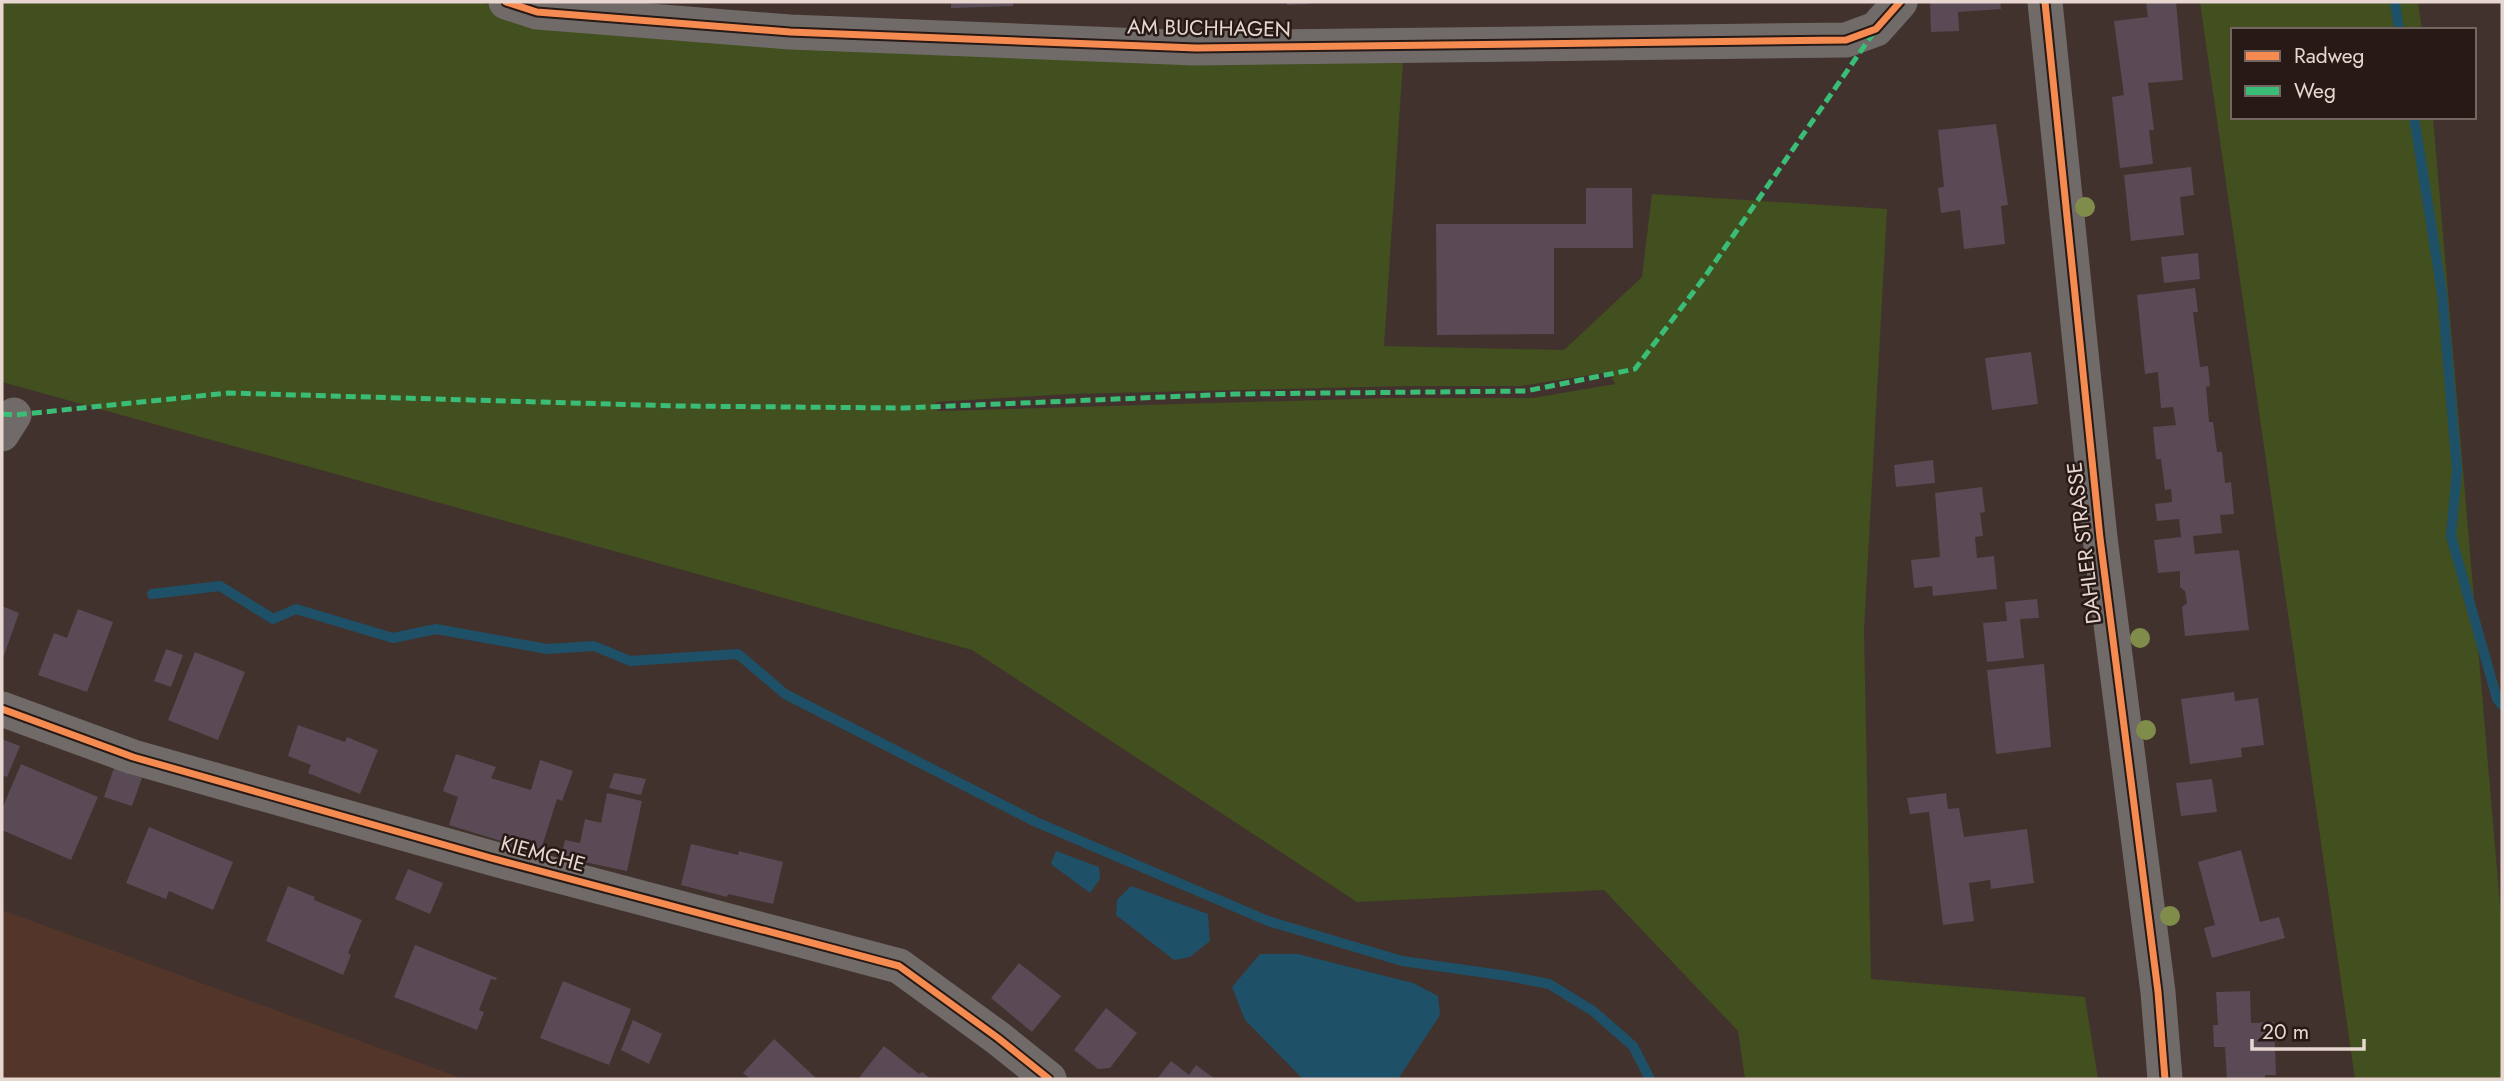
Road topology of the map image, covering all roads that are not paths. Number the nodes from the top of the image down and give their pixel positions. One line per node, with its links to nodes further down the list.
1 (506, 2): 2 (street, AM BUCHHAGEN)
2 (1900, 2)
3 (2045, 2): 6 (street, DAHLER STRASSE)
4 (2, 709): 5 (street, KIEMCHE)
5 (1049, 1079)
6 (2165, 1079)

